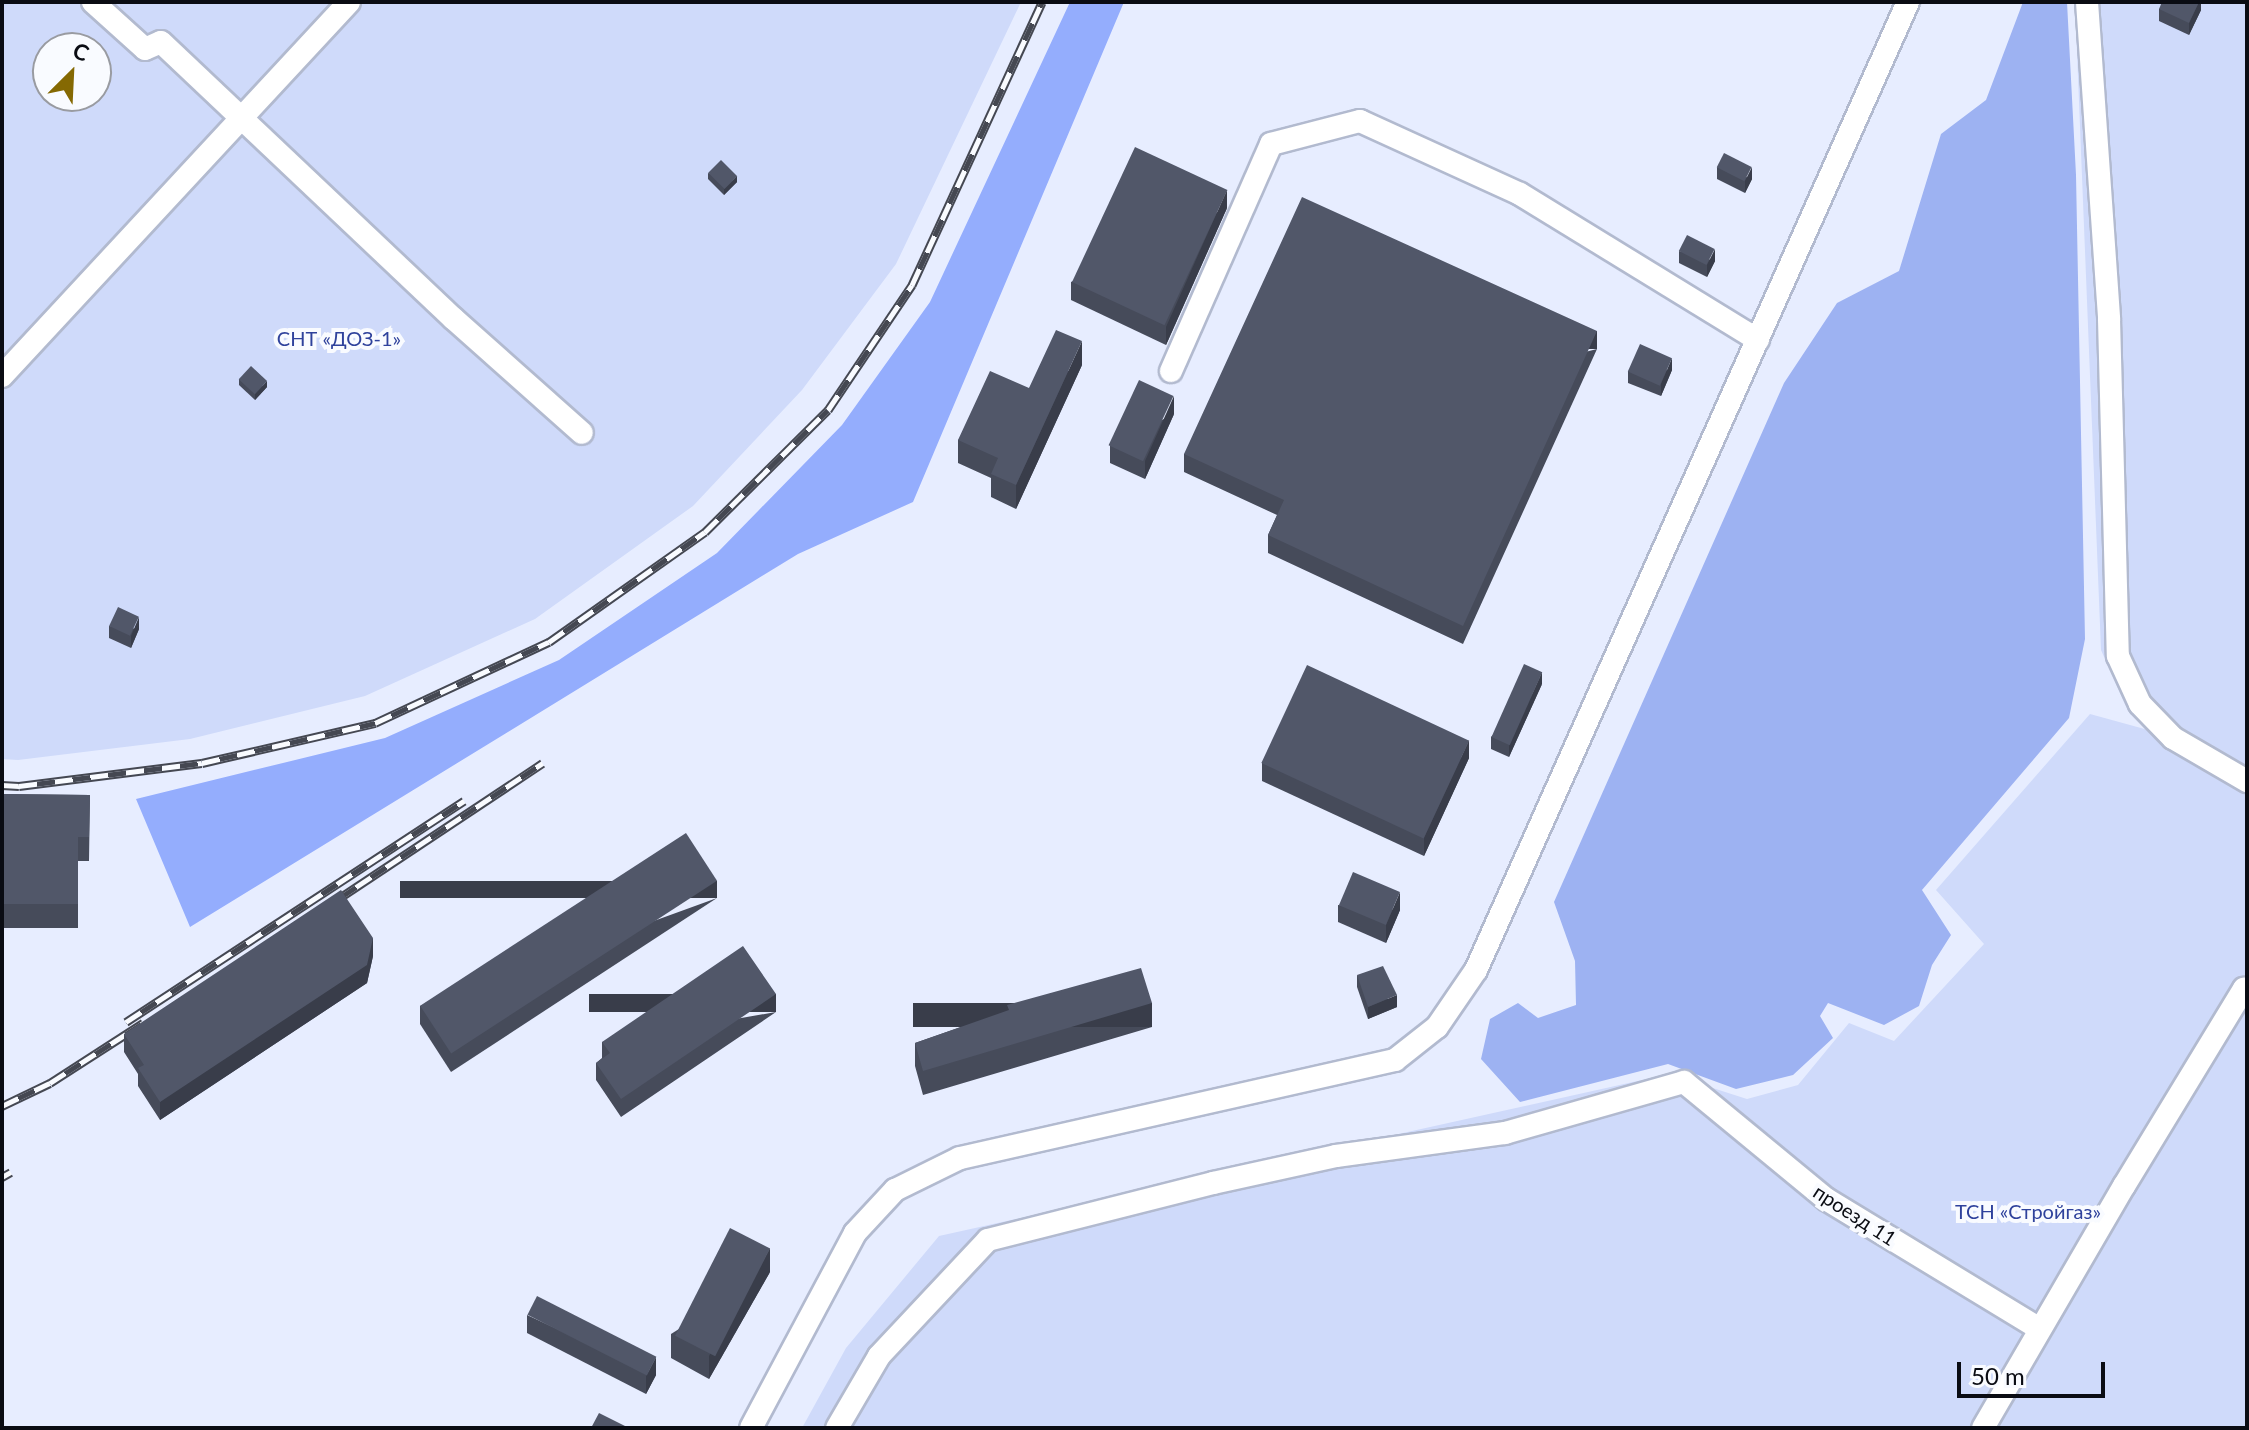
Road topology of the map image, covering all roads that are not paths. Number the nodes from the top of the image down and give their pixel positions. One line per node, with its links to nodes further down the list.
1 (93, 2): 5 (street)
2 (349, 2): 5 (street)
3 (1908, 2): 6 (street)
4 (2087, 2): 10 (street)
5 (241, 119): 8 (street); 9 (street)
6 (1758, 340): 7 (street); 13 (street)
7 (1171, 371)
8 (2, 376)
9 (582, 433)
10 (2247, 781)
11 (2245, 990): 12 (street)
12 (2040, 1329): 14 (street, проезд 11); 15 (street)
13 (751, 1428)
14 (837, 1428)
15 (1983, 1428)

